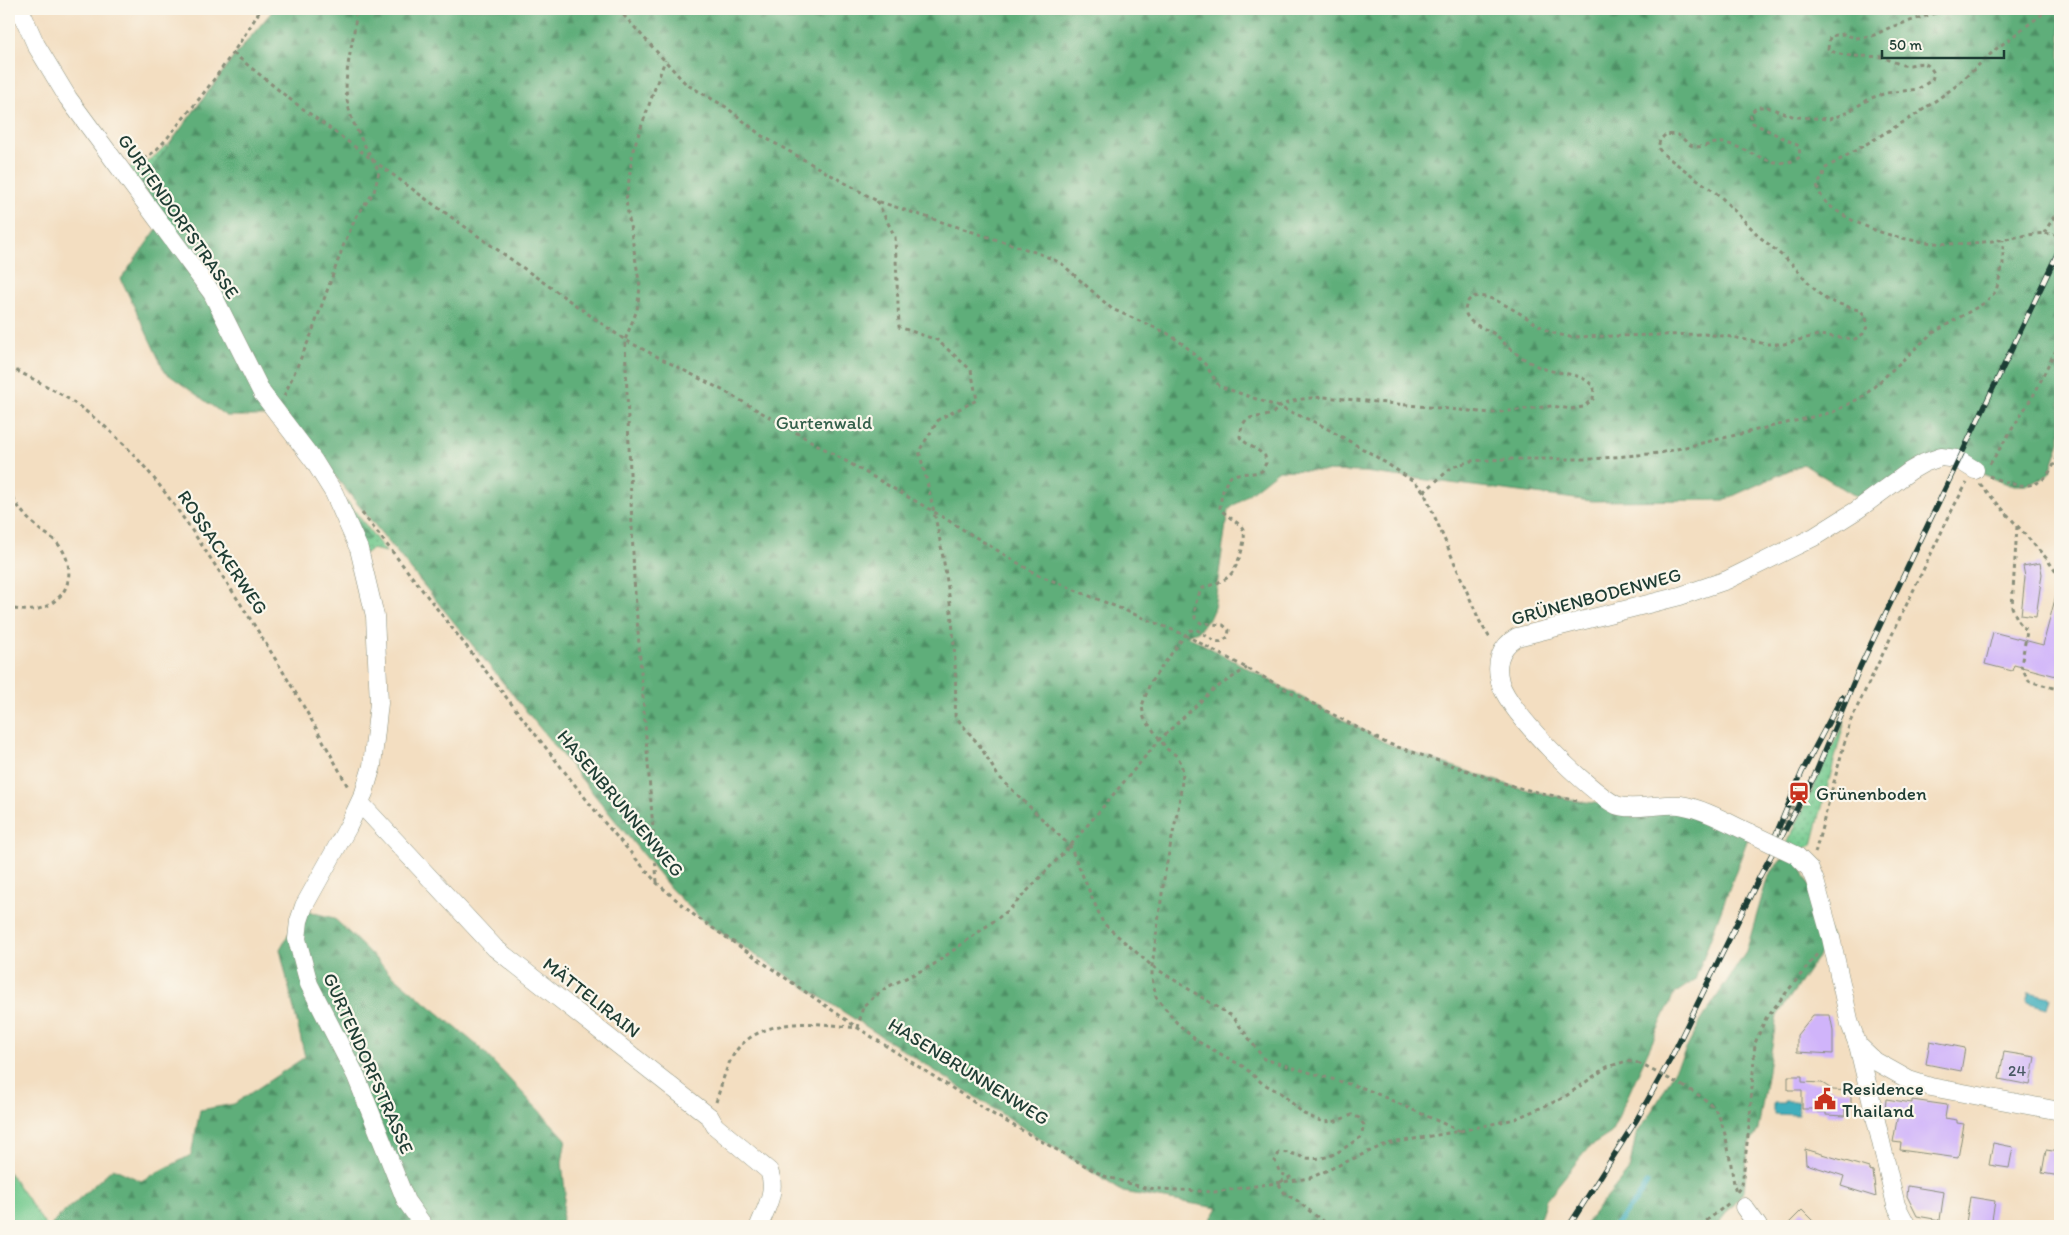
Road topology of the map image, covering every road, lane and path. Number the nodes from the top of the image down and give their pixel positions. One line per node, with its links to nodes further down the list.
1 (20, 9): 12 (street, GURTENDORFSTRASSE)
2 (261, 9): 7 (path)
3 (356, 9): 11 (path)
4 (618, 9): 8 (path)
5 (1948, 9): 21 (path)
6 (2049, 9): 17 (path)
7 (233, 53): 11 (path); 12 (path)
8 (665, 60): 13 (path); 18 (path)
9 (2060, 80): 10 (path)
10 (2060, 96)
11 (373, 160): 18 (path); 22 (path)
12 (119, 166): 22 (street, GURTENDORFSTRASSE)
13 (877, 201): 21 (path); 28 (path)
14 (2060, 207): 15 (path)
15 (2044, 233): 16 (path); 17 (path)
16 (2060, 236)
17 (2002, 240): 26 (path)
18 (624, 340): 28 (path); 43 (path)
19 (2060, 344): 24 (path)
20 (9, 367): 39 (path, ROSSACKERWEG)
21 (1279, 407): 26 (path); 32 (path)
22 (276, 413): 39 (street, GURTENDORFSTRASSE)
23 (2060, 442): 24 (path)
24 (1980, 472): 29 (path); 33 (street, GRÜNENBODENWEG); 42 (path)
25 (9, 492): 31 (path)
26 (1424, 492): 33 (path)
27 (360, 510): 43 (path, HASENBRUNNENWEG)
28 (936, 513): 32 (path); 41 (path)
29 (2017, 526): 30 (path); 35 (path)
30 (2060, 578)
31 (9, 608)
32 (1185, 635): 34 (path); 36 (path)
33 (1500, 653): 40 (street, GRÜNENBODENWEG, bridge)
34 (1247, 668): 36 (path); 38 (path)
35 (2060, 690)
36 (1160, 739): 41 (path); 45 (path)
37 (1799, 794): 40 (path)
38 (1588, 802)
39 (360, 803): 49 (street, MÄTTELIRAIN); 53 (street, GURTENDORFSTRASSE)
40 (1774, 845): 42 (street, GRÜNENBODENWEG, bridge)
41 (1070, 846): 45 (path); 46 (path)
42 (1810, 869): 44 (street)
43 (657, 883): 46 (path, HASENBRUNNENWEG)
44 (1831, 938): 47 (street); 52 (path)
45 (1152, 966): 50 (path); 51 (path)
46 (858, 1028): 49 (path); 51 (path, HASENBRUNNENWEG)
47 (1858, 1045): 48 (street); 58 (street)
48 (2060, 1111)
49 (710, 1117): 54 (street, MÄTTELIRAIN)
50 (1460, 1132): 51 (path, HASENBRUNNENWEG); 52 (path, HASENBRUNNENWEG, bridge)
51 (1278, 1183): 55 (path)
52 (1737, 1200): 56 (path); 57 (street)
53 (424, 1226)
54 (759, 1226)
55 (1348, 1226)
56 (1700, 1226)
57 (1758, 1226)
58 (1907, 1226)

